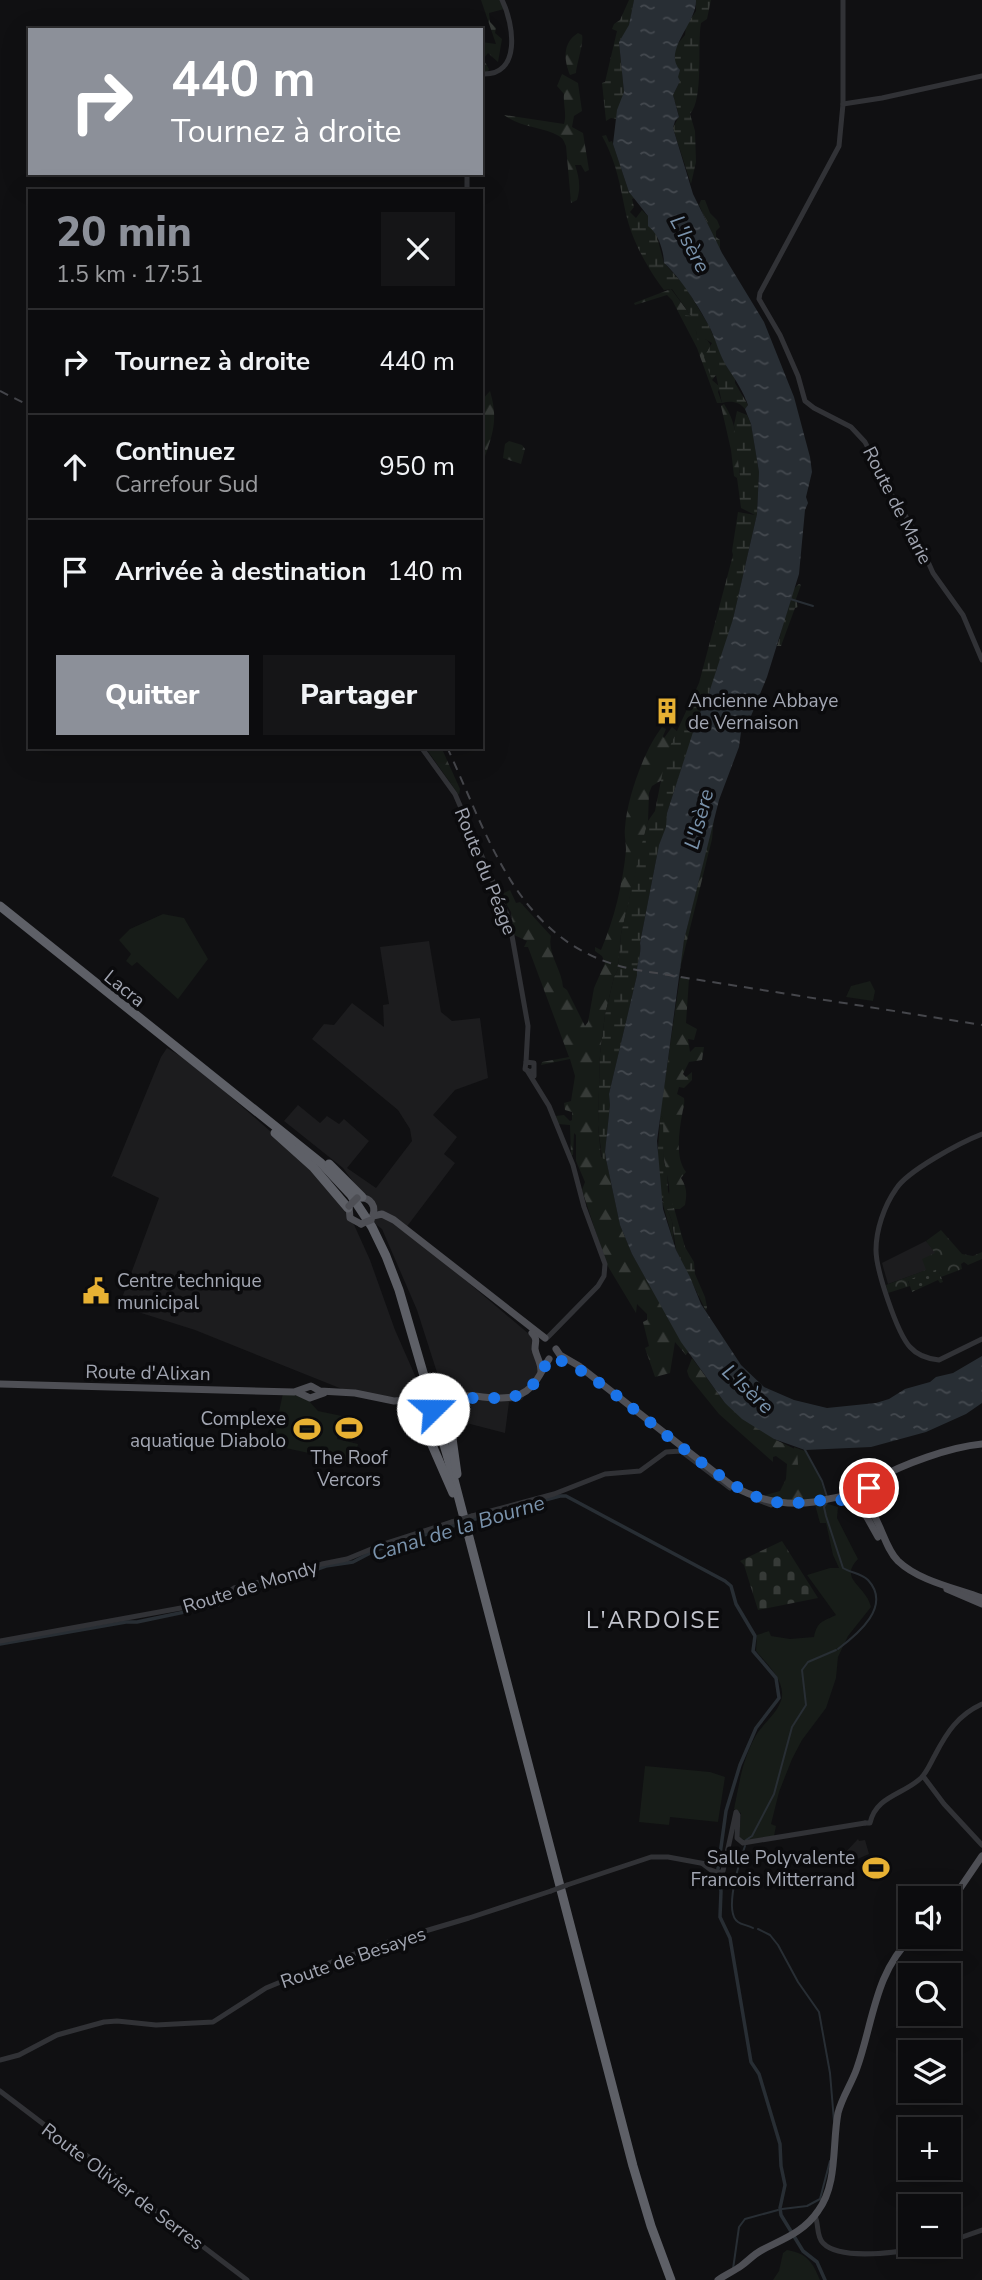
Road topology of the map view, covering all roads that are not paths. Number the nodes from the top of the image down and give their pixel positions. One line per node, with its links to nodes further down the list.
1 (502, 0): 3 (street)
2 (843, 0): 5 (street)
3 (483, 74)
4 (982, 76): 5 (street)
5 (843, 104): 6 (street, Route de Marie)
6 (982, 660)
7 (422, 749): 16 (street, Route du Péage)
8 (0, 909): 9 (highway, Lacra); 10 (highway)
9 (228, 1093): 13 (highway); 35 (highway)
10 (251, 1107): 12 (highway); 37 (highway)
11 (982, 1134): 15 (street)
12 (359, 1198): 13 (main road, bridge); 14 (main road)
13 (349, 1207): 14 (main road, bridge)
14 (373, 1214): 16 (main road)
15 (982, 1339)
16 (548, 1342): 17 (main road); 18 (main road); 20 (main road)
17 (539, 1357): 18 (main road); 19 (main road)
18 (550, 1358): 19 (main road); 20 (main road)
19 (541, 1371): 25 (main road)
20 (586, 1373): 31 (main road)
21 (0, 1384): 23 (main road, Route d'Alixan)
22 (442, 1391): 24 (main road); 25 (main road); 26 (main road)
23 (315, 1392): 24 (main road, Route d'Alixan); 27 (main road, Route d'Alixan)
24 (413, 1394): 27 (main road)
25 (467, 1397): 26 (main road)
26 (439, 1404): 27 (main road, bridge); 37 (highway)
27 (421, 1408): 35 (highway)
28 (982, 1444): 29 (main road)
29 (878, 1478): 30 (main road); 33 (main road)
30 (869, 1488): 33 (main road); 36 (main road)
31 (830, 1499): 32 (main road); 33 (main road)
32 (845, 1500): 33 (main road); 39 (main road)
33 (858, 1500): 36 (main road)
34 (771, 1505): 40 (street, Route de Mondy, bridge)
35 (457, 1506): 54 (highway)
36 (871, 1512): 38 (main road)
37 (467, 1528): 54 (highway)
38 (982, 1598)
39 (982, 1604)
40 (0, 1641)
41 (982, 1704): 42 (street)
42 (923, 1776): 43 (street); 47 (street, Route de Besayes, bridge)
43 (982, 1845)
44 (982, 1856): 45 (main road)
45 (961, 1887)
46 (902, 1949): 49 (main road)
47 (0, 2060)
48 (0, 2091): 53 (street, Route Olivier de Serres)
49 (813, 2218): 52 (street); 55 (main road)
50 (982, 2230): 51 (street)
51 (961, 2237)
52 (898, 2252)
53 (247, 2280)
54 (669, 2280)
55 (718, 2280)

